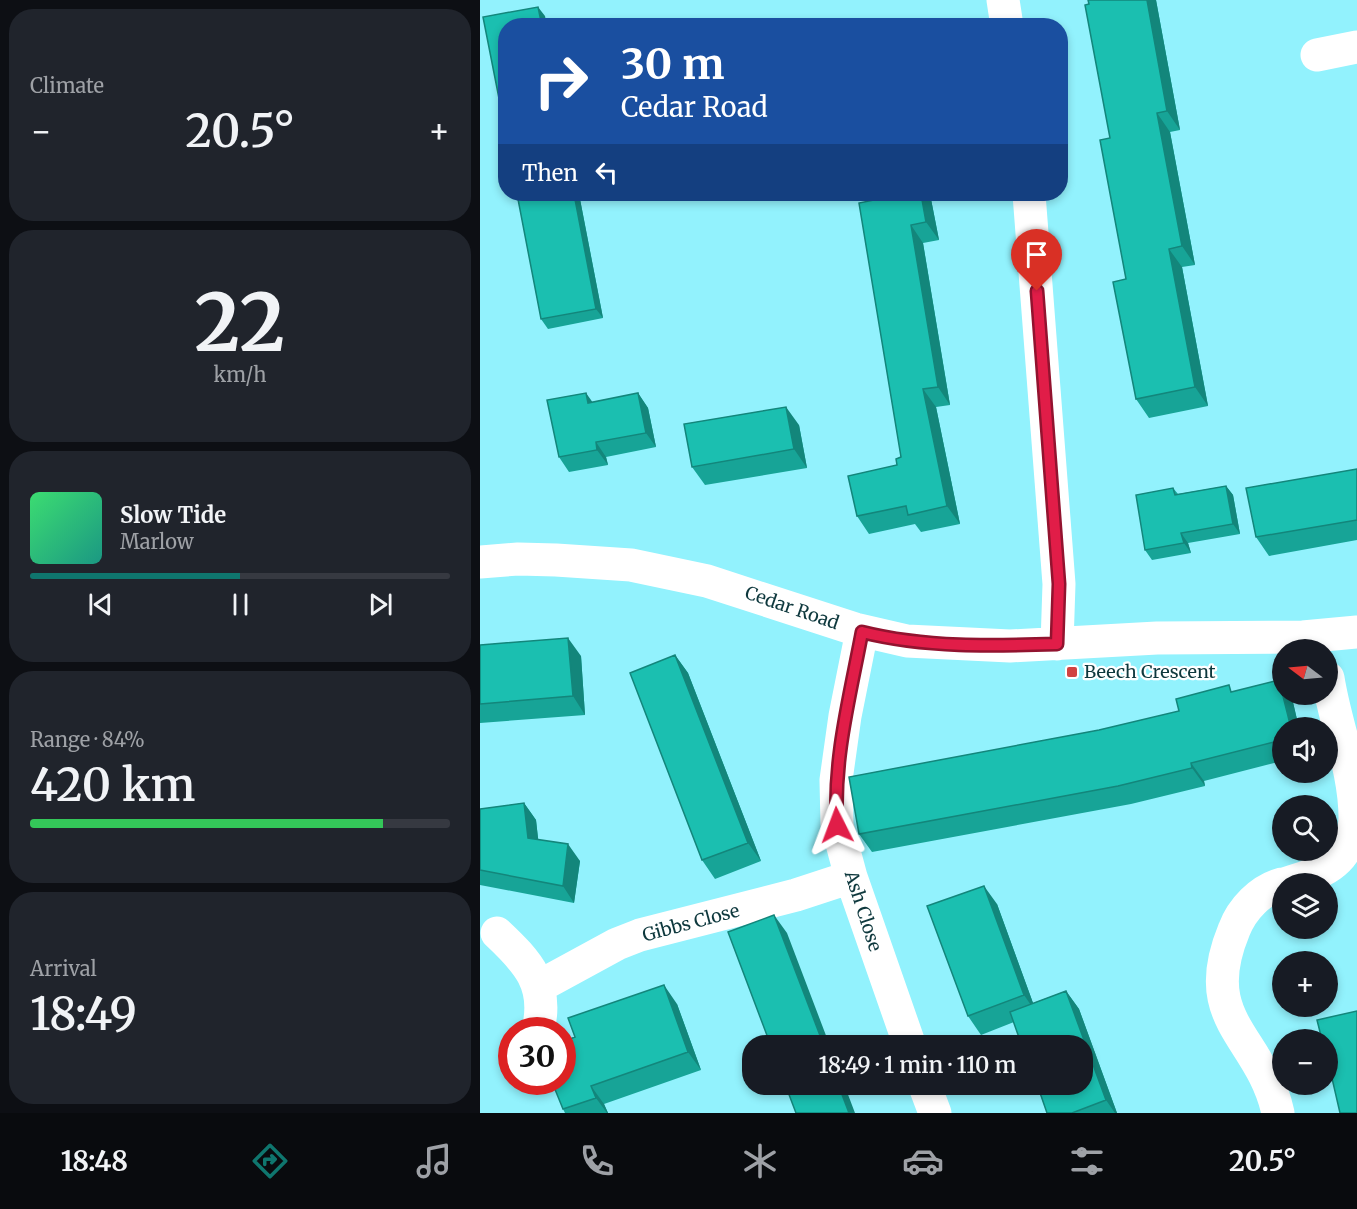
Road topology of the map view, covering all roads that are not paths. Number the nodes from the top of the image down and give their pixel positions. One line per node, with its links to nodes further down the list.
1 (1003, 0): 2 (street)
2 (1006, 18)
3 (1357, 48): 4 (street)
4 (1317, 55)
5 (1030, 201): 11 (street)
6 (480, 555): 7 (street, Cedar Road)
7 (862, 632): 11 (street, Cedar Road); 14 (street, Ash Close)
8 (1357, 632): 10 (street, Cedar Road)
9 (1311, 639): 11 (street, Cedar Road)
10 (1332, 639)
11 (1057, 644)
12 (1334, 705): 13 (street)
13 (1317, 873)
14 (851, 877): 17 (street, Gibbs Close); 19 (street, Ash Close)
15 (1272, 889): 22 (street)
16 (497, 933): 17 (street)
17 (538, 987): 18 (street)
18 (540, 1017)
19 (906, 1035)
20 (928, 1095): 21 (street)
21 (934, 1113)
22 (1278, 1113)

